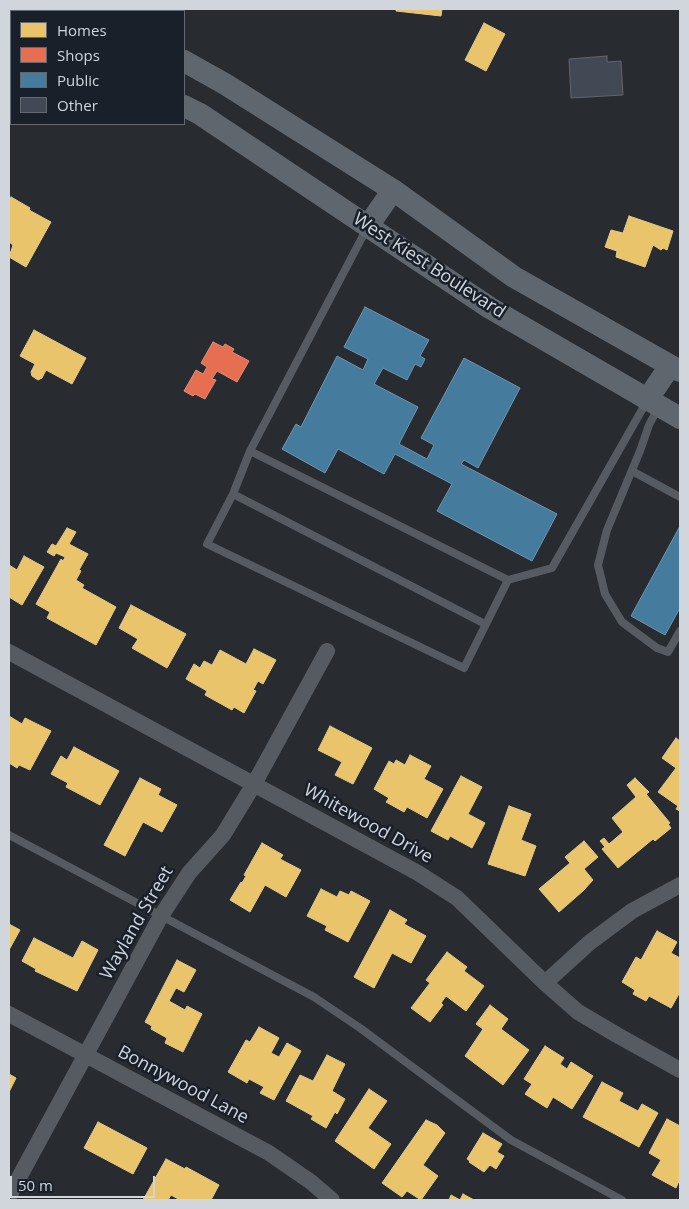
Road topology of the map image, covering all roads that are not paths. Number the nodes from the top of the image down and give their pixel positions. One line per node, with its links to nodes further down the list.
1 (185, 62): 3 (main road)
2 (185, 106): 4 (main road, West Kiest Boulevard)
3 (393, 190): 4 (main road); 5 (main road)
4 (368, 226): 6 (main road, West Kiest Boulevard); 8 (lane)
5 (675, 369): 6 (main road)
6 (653, 404): 7 (main road, West Kiest Boulevard); 9 (lane); 12 (lane)
7 (680, 418)
8 (250, 451): 10 (lane); 12 (lane)
9 (632, 471): 11 (lane); 14 (lane)
10 (233, 494): 13 (lane); 13 (lane)
11 (680, 497)
12 (508, 580): 13 (lane)
13 (485, 624)
14 (680, 631)
15 (327, 651): 17 (street, Wayland Street)
16 (9, 652): 17 (street, Whitewood Drive)
17 (254, 784): 20 (street, Wayland Street); 21 (street, Whitewood Drive)
18 (9, 835): 20 (lane)
19 (680, 885): 21 (street)
20 (160, 916): 23 (street, Wayland Street); 27 (lane)
21 (545, 983): 24 (street, Whitewood Drive)
22 (9, 1014): 23 (street, Bonnywood Lane)
23 (86, 1055): 25 (street, Wayland Street); 26 (street, Bonnywood Lane)
24 (680, 1070)
25 (11, 1196)
26 (332, 1200)
27 (622, 1200)

